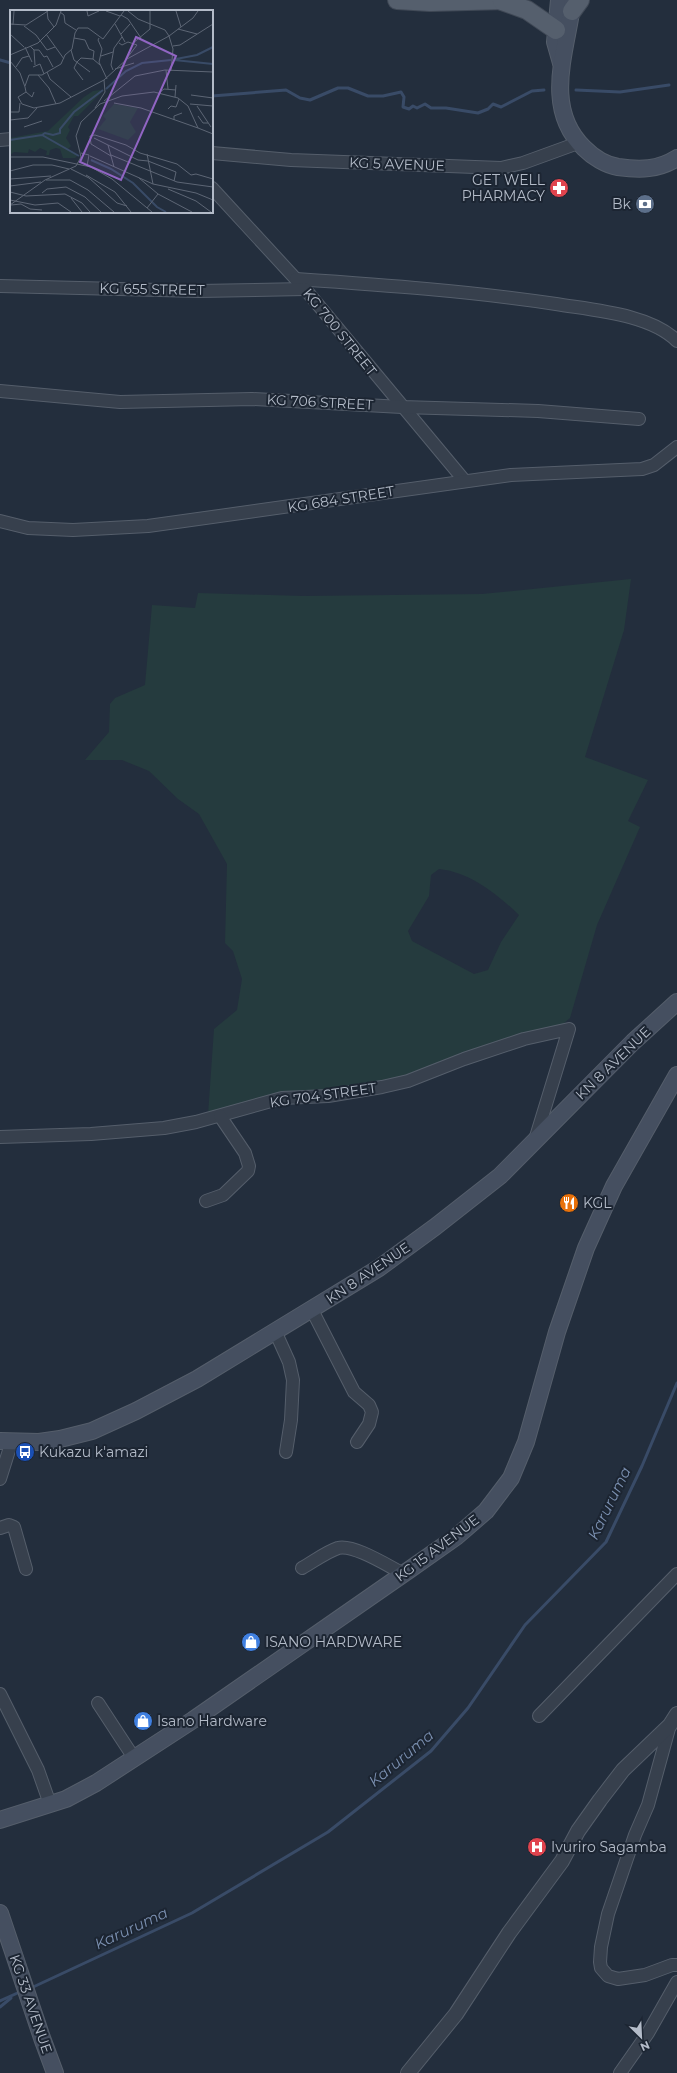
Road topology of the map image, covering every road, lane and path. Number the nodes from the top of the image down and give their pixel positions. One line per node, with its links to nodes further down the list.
1 (396, 0): 2 (main road)
2 (504, 1): 4 (main road)
3 (571, 3): 4 (main road); 5 (main road)
4 (556, 30): 5 (main road)
5 (561, 63): 8 (main road)
6 (10, 139): 7 (street)
7 (0, 140)
8 (578, 143): 9 (street, KG 5 AVENUE); 10 (main road)
9 (213, 153)
10 (677, 158)
11 (213, 189): 12 (street, KG 700 STREET)
12 (296, 279): 14 (street, KG 700 STREET); 15 (street)
13 (0, 286): 14 (street, KG 655 STREET)
14 (305, 289): 17 (street, KG 700 STREET)
15 (677, 341)
16 (0, 391): 17 (street, KG 706 STREET)
17 (402, 407): 18 (street, KG 706 STREET); 20 (street, KG 700 STREET)
18 (639, 419)
19 (677, 448): 20 (street, KG 684 STREET)
20 (464, 480): 21 (street, KG 684 STREET)
21 (0, 522)
22 (677, 1002): 26 (main road, KN 8 AVENUE)
23 (677, 1075): 37 (main road, KG 15 AVENUE)
24 (220, 1116): 25 (street, KG 704 STREET); 26 (street, KG 704 STREET); 27 (street)
25 (0, 1138)
26 (534, 1141): 28 (main road, KN 8 AVENUE)
27 (206, 1201)
28 (312, 1310): 29 (main road, KN 8 AVENUE); 31 (street)
29 (276, 1331): 30 (main road, KN 8 AVENUE); 32 (street)
30 (6, 1441): 33 (street)
31 (357, 1442)
32 (286, 1452)
33 (0, 1479)
34 (0, 1528): 36 (street)
35 (302, 1568): 37 (street)
36 (26, 1569)
37 (404, 1574): 43 (main road, KG 15 AVENUE)
38 (677, 1574): 41 (street)
39 (0, 1694): 44 (street)
40 (98, 1703): 43 (street)
41 (539, 1716)
42 (674, 1719): 47 (street); 50 (street)
43 (134, 1758): 44 (main road, KG 15 AVENUE)
44 (50, 1804): 45 (main road, KG 15 AVENUE)
45 (0, 1820)
46 (0, 1913): 49 (main road, KG 33 AVENUE)
47 (677, 1965)
48 (677, 1982): 51 (street)
49 (56, 2073)
50 (408, 2073)
51 (620, 2073)

